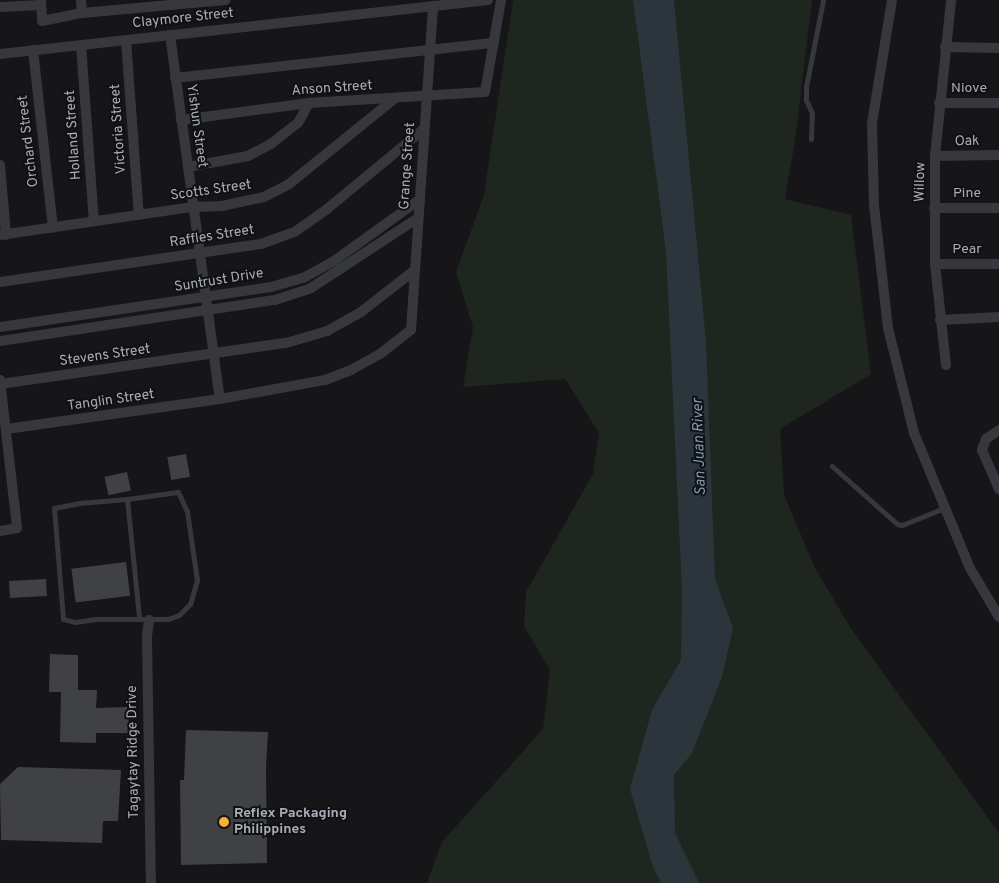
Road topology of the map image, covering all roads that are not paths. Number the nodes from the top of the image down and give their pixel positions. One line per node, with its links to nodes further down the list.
1 (81, 0): 11 (street)
2 (225, 0): 11 (street)
3 (488, 0): 9 (street, Claymore Street)
4 (501, 0): 14 (street)
5 (823, 0): 29 (lane)
6 (892, 0): 69 (street)
7 (950, 0): 16 (street, Willow)
8 (41, 3): 10 (street); 11 (street)
9 (433, 6): 12 (street, Claymore Street); 19 (street, Grange Street)
10 (0, 7)
11 (82, 13)
12 (170, 35): 13 (street, Claymore Street); 21 (street, Yishun Street)
13 (126, 40): 15 (street, Claymore Street); 38 (street, Victoria Street)
14 (494, 43): 19 (street); 22 (street, Anson Street)
15 (81, 45): 18 (street, Claymore Street); 40 (street, Holland Street)
16 (945, 47): 17 (street); 25 (street, Willow)
17 (999, 48)
18 (32, 50): 20 (street, Claymore Street); 41 (street, Orchard Street)
19 (431, 50): 21 (street); 22 (street, Grange Street)
20 (0, 54)
21 (176, 78): 27 (street, Yishun Street)
22 (428, 97): 23 (street, Anson Street); 28 (street, Grange Street)
23 (394, 99): 24 (street, Anson Street); 35 (street, Scotts Street)
24 (309, 103): 27 (street, Anson Street); 33 (street)
25 (939, 103): 26 (street, Niove); 30 (street, Willow)
26 (999, 103)
27 (181, 120): 33 (street, Yishun Street)
28 (423, 130): 34 (street, Grange Street); 43 (street, Raffles Street)
29 (811, 139)
30 (935, 156): 31 (street, Oak); 36 (street, Willow)
31 (999, 156)
32 (0, 165): 42 (street)
33 (188, 167): 35 (street, Yishun Street)
34 (419, 200): 39 (street, Grange Street); 48 (street, Suntrust Drive)
35 (193, 207): 38 (street, Scotts Street); 43 (street, Yishun Street)
36 (934, 208): 37 (street, Pine); 44 (street, Willow)
37 (999, 208)
38 (139, 216): 40 (street, Scotts Street)
39 (418, 218): 46 (street, Grange Street); 49 (street, Suntrust Drive)
40 (94, 222): 41 (street, Scotts Street)
41 (53, 228): 42 (street, Scotts Street)
42 (3, 235)
43 (199, 254): 47 (street, Raffles Street); 48 (street, Yishun Street)
44 (935, 264): 45 (street, Pear); 51 (street, Willow)
45 (999, 264)
46 (414, 270): 53 (street, Grange Street); 55 (street, Stevens Street)
47 (0, 282)
48 (205, 298): 49 (street, Yishun Street); 52 (street, Suntrust Drive)
49 (207, 311): 54 (street, Suntrust Drive); 55 (street, Yishun Street)
50 (999, 316): 51 (street)
51 (940, 320): 56 (street, Willow)
52 (0, 327)
53 (411, 330): 60 (street, Tanglin Street)
54 (0, 341)
55 (213, 355): 58 (street, Stevens Street); 60 (street, Yishun Street)
56 (946, 365)
57 (0, 380): 58 (street)
58 (0, 384): 59 (street)
59 (1, 396): 61 (street)
60 (220, 399): 61 (street, Tanglin Street)
61 (6, 429): 63 (street)
62 (999, 430): 67 (street)
63 (3, 441): 65 (street)
64 (832, 466): 69 (lane)
65 (12, 484): 66 (street); 70 (street)
66 (0, 485)
67 (999, 489)
68 (126, 499): 72 (lane); 72 (lane); 72 (lane)
69 (944, 508): 71 (street)
70 (0, 530)
71 (999, 617)
72 (144, 619): 73 (street, Tagaytay Ridge Drive)
73 (151, 883)

